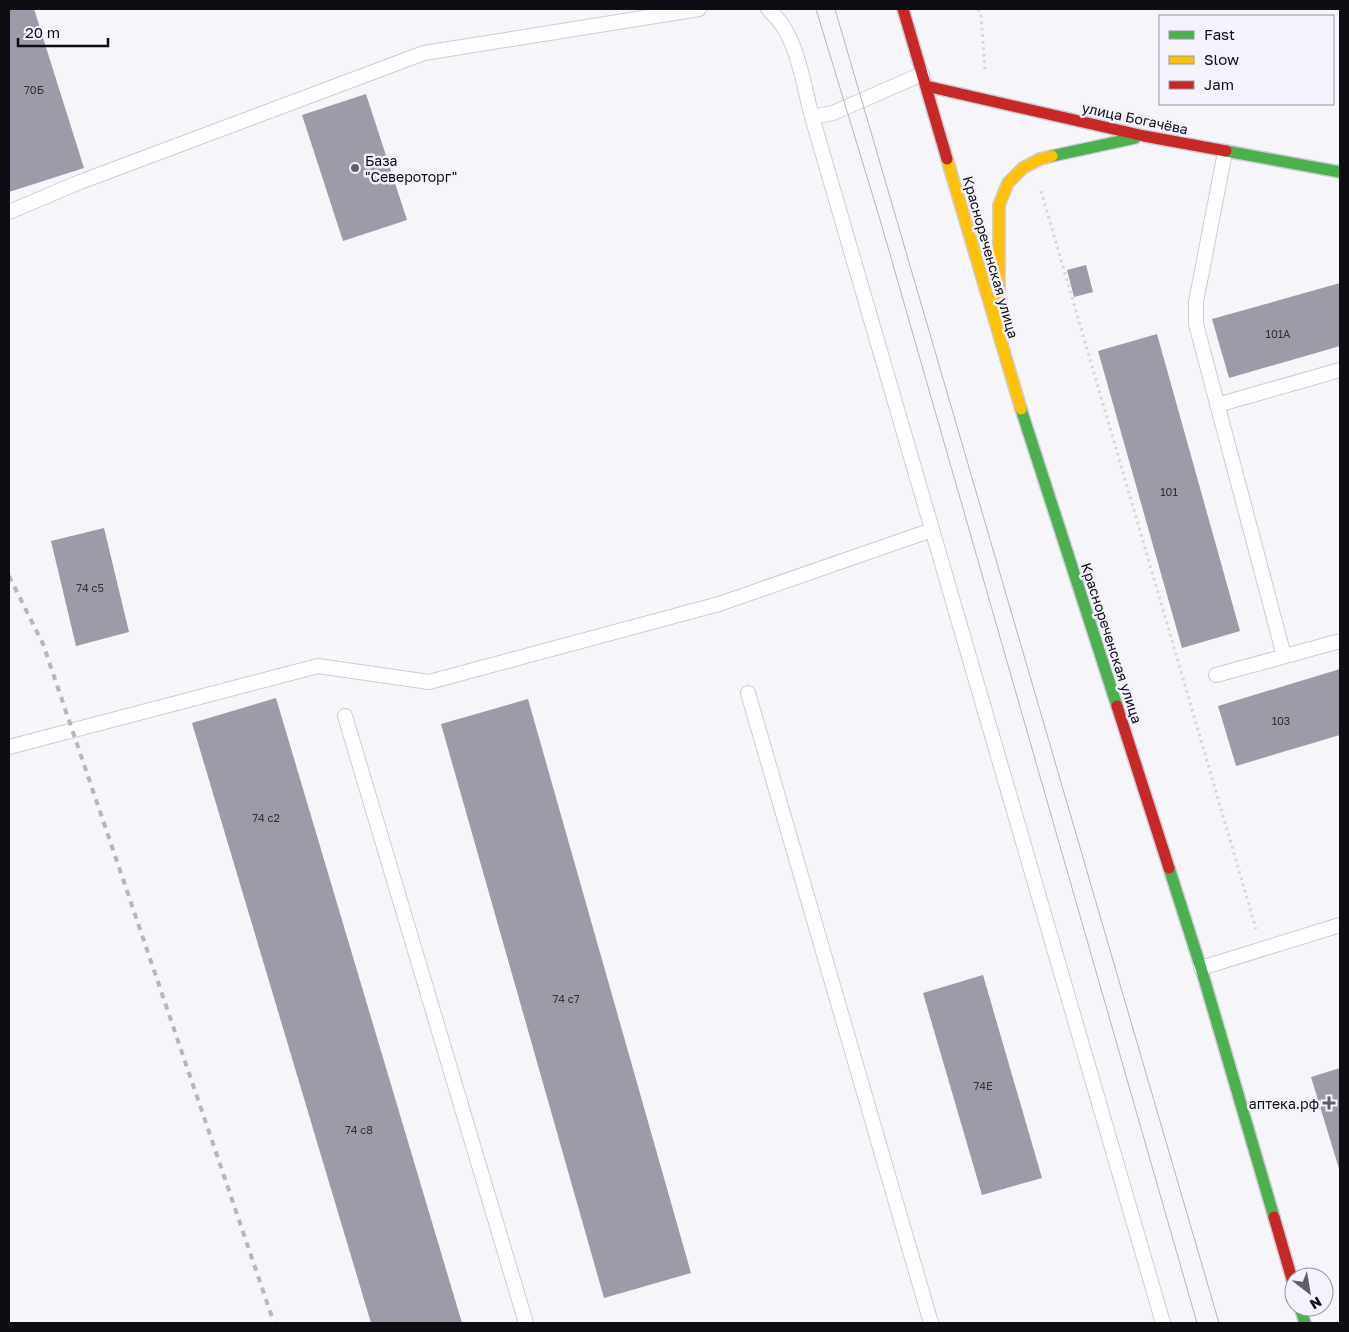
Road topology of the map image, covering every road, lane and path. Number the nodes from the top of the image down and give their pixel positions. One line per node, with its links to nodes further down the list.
1 (699, 9): 12 (lane)
2 (768, 9): 7 (lane)
3 (902, 9): 6 (main road, Краснореченская улица)
4 (978, 9): 5 (path)
5 (985, 74)
6 (924, 80): 7 (lane); 8 (main road, улица Богачёва); 13 (main road, Краснореченская улица)
7 (812, 117): 16 (lane)
8 (1144, 136): 9 (main road, улица Богачёва); 10 (main road)
9 (1225, 152): 11 (main road, улица Богачёва); 15 (lane)
10 (1033, 162): 13 (main road); 24 (path)
11 (1340, 172)
12 (9, 212)
13 (1000, 343): 25 (main road, Краснореченская улица)
14 (1340, 370): 15 (lane)
15 (1217, 405): 18 (lane)
16 (932, 530): 22 (lane); 29 (lane)
17 (1340, 641): 18 (lane)
18 (1284, 656): 19 (lane)
19 (1216, 675)
20 (748, 694): 28 (lane)
21 (345, 716): 27 (lane)
22 (9, 747)
23 (1340, 925): 24 (lane)
24 (1261, 949): 25 (lane)
25 (1201, 968): 26 (main road, Краснореченская улица)
26 (1288, 1267)
27 (526, 1323)
28 (931, 1323)
29 (1163, 1323)

